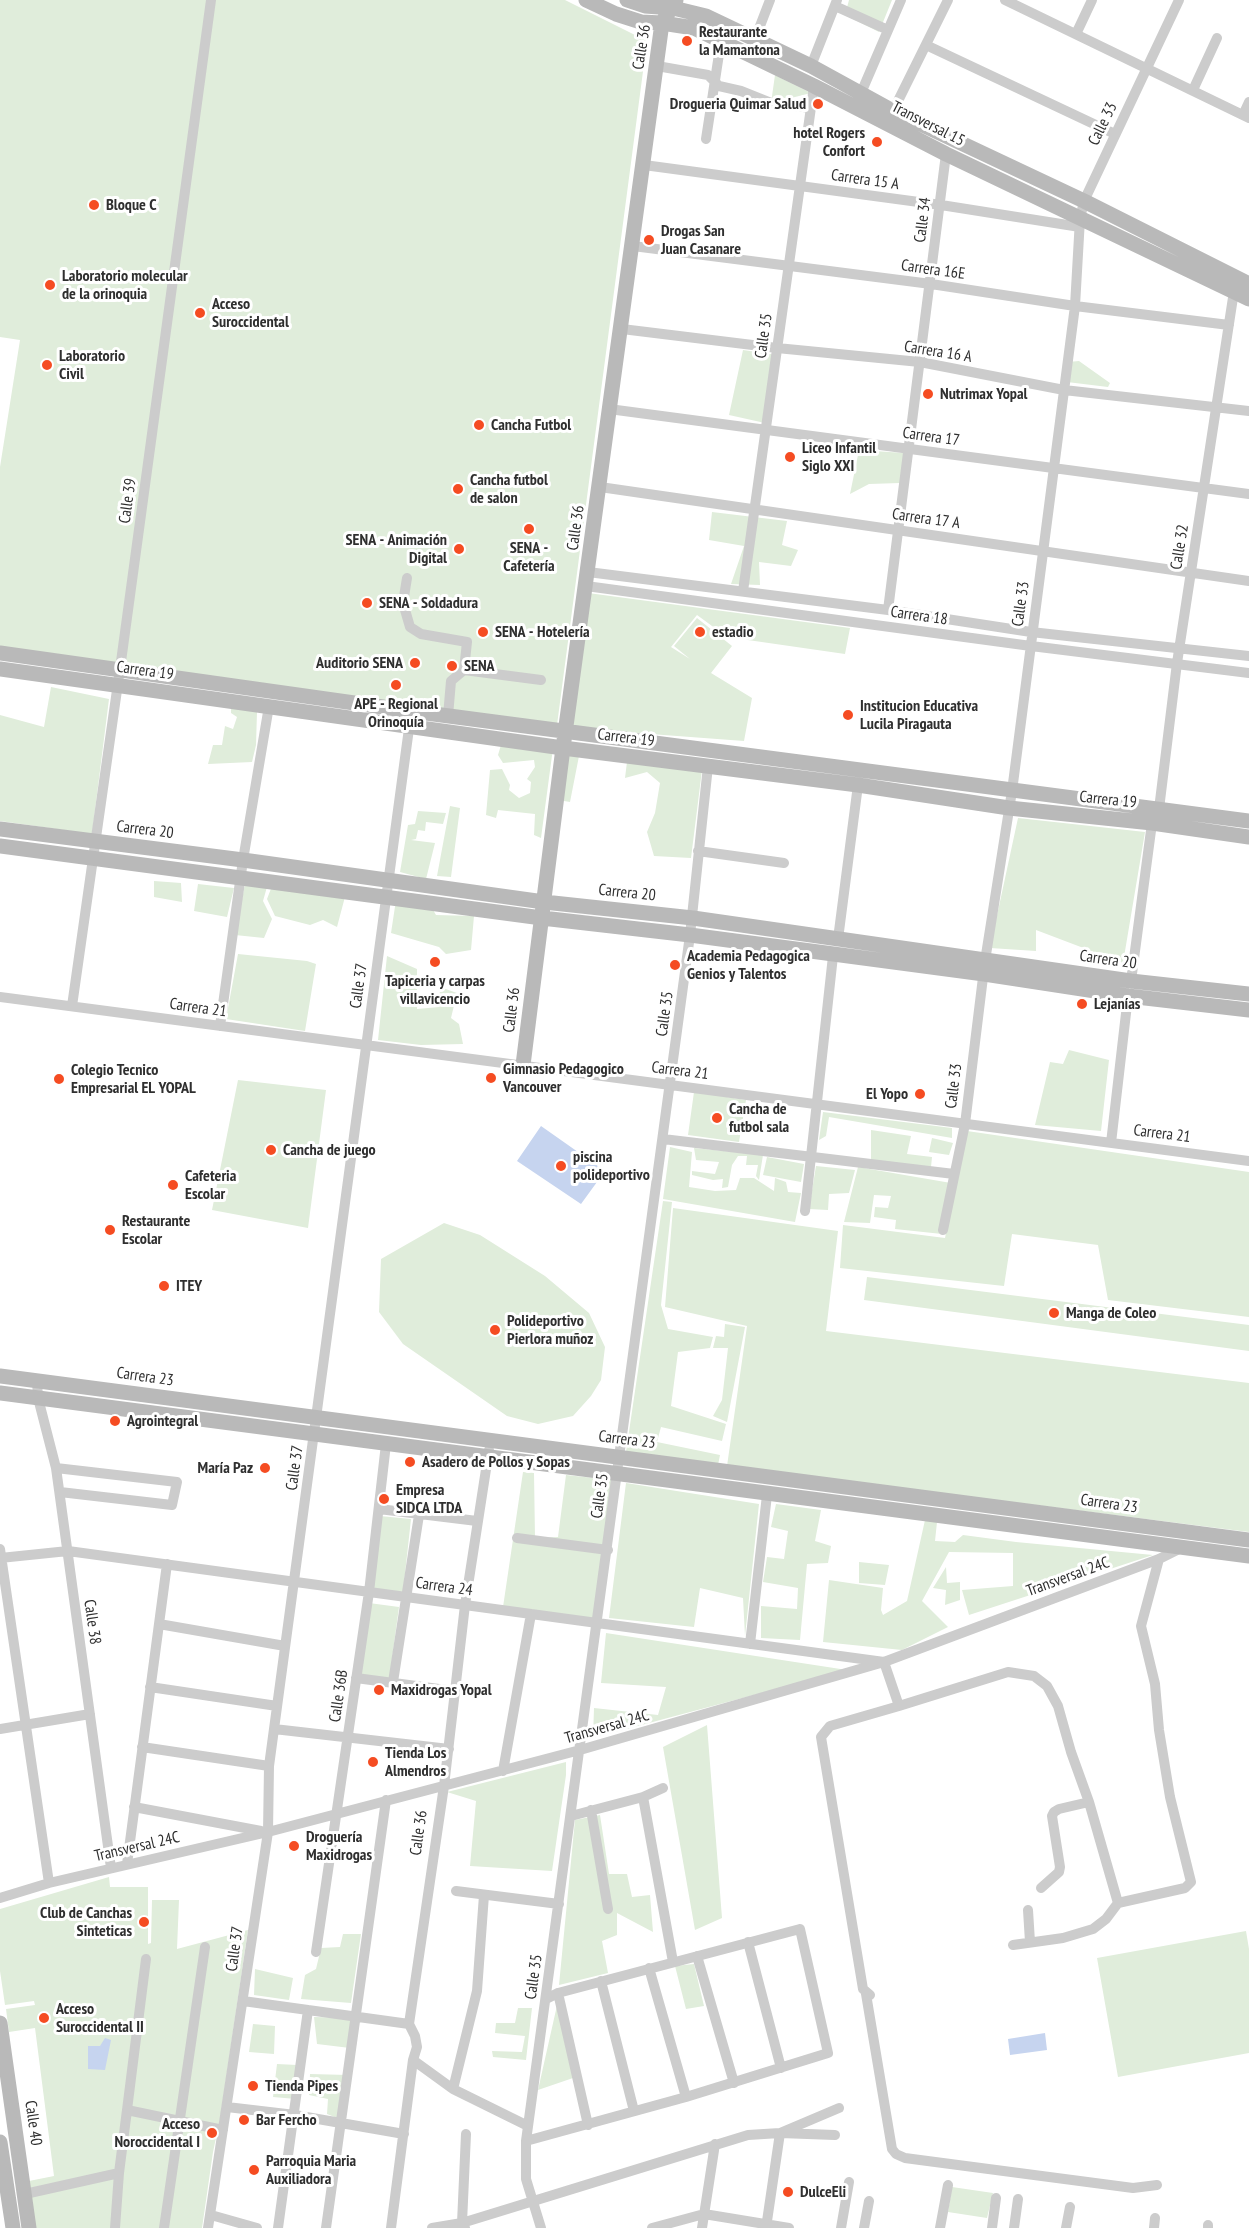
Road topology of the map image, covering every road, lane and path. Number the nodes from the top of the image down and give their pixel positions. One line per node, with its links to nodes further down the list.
1 (211, 0): 75 (street, Calle 39)
2 (586, 0): 12 (main road, Transversal 15)
3 (627, 0): 11 (main road, Transversal 15)
4 (770, 0): 15 (street)
5 (901, 0): 13 (street)
6 (948, 0): 18 (street)
7 (1005, 0): 14 (street)
8 (1092, 0): 14 (street)
9 (1179, 0): 21 (street, Calle 33)
10 (836, 3): 13 (street); 20 (street)
11 (675, 4): 12 (main road, Calle 36); 15 (main road, Transversal 15)
12 (662, 23): 17 (main road, Transversal 15); 19 (main road, Calle 36)
13 (888, 30): 25 (street)
14 (1076, 34): 21 (street)
15 (755, 39): 20 (main road, Transversal 15)
16 (1217, 39): 24 (street)
17 (721, 41): 22 (street); 23 (main road, Transversal 15)
18 (926, 45): 28 (street); 30 (street)
19 (657, 66): 22 (street); 33 (main road, Calle 36)
20 (811, 66): 25 (main road, Transversal 15)
21 (1147, 69): 24 (street); 30 (street, Calle 33)
22 (714, 84): 27 (street); 31 (street)
23 (814, 86): 27 (street, Calle 35); 32 (main road, Transversal 15)
24 (1193, 90): 29 (street)
25 (861, 93): 28 (main road, Transversal 15)
26 (1249, 102): 29 (street)
27 (811, 108): 34 (street, Calle 35)
28 (893, 111): 35 (main road, Transversal 15)
29 (1246, 116)
30 (1115, 134): 35 (street, Calle 33)
31 (706, 139)
32 (946, 154): 36 (street, Calle 34); 37 (main road, Transversal 15)
33 (644, 165): 34 (street, Carrera 15 A); 38 (main road, Calle 36)
34 (800, 186): 36 (street, Carrera 15 A); 39 (street, Calle 35)
35 (1084, 201): 37 (street, Calle 33); 41 (main road, Transversal 15)
36 (940, 205): 37 (street, Carrera 15 A); 40 (street, Calle 34)
37 (1080, 223): 42 (main road, Transversal 15); 44 (street, Calle 33)
38 (633, 246): 39 (street, Carrera 16E); 46 (main road, Calle 36)
39 (789, 266): 40 (street, Carrera 16E); 47 (street, Calle 35)
40 (931, 284): 44 (street, Carrera 16E); 48 (street, Calle 34)
41 (1249, 284)
42 (1234, 291): 43 (main road, Transversal 15); 45 (street, Calle 32)
43 (1249, 299)
44 (1075, 306): 45 (street, Carrera 16E); 49 (street, Calle 33)
45 (1229, 325): 50 (street, Calle 32)
46 (622, 329): 47 (street, Carrera 16 A); 51 (main road, Calle 36)
47 (777, 348): 48 (street, Carrera 16 A); 53 (street, Calle 35)
48 (920, 362): 49 (street, Carrera 16 A); 54 (street, Calle 34)
49 (1064, 390): 50 (street, Carrera 16 A); 55 (street, Calle 33)
50 (1217, 406): 52 (street, Carrera 16 A); 57 (street, Calle 32)
51 (609, 409): 53 (street, Carrera 17); 56 (main road, Calle 36)
52 (1249, 411)
53 (766, 430): 54 (street, Carrera 17); 59 (street, Calle 35)
54 (909, 449): 55 (street, Carrera 17); 60 (street, Calle 34)
55 (1055, 469): 57 (street, Carrera 17); 61 (street, Calle 33)
56 (600, 487): 59 (street, Carrera 17 A); 64 (main road, Calle 36)
57 (1204, 488): 58 (street, Carrera 17); 62 (street, Calle 32)
58 (1249, 494)
59 (754, 509): 60 (street, Carrera 17 A); 66 (street, Calle 35)
60 (899, 530): 61 (street, Carrera 17 A); 67 (street, Calle 34)
61 (1043, 552): 62 (street, Carrera 17 A); 68 (street, Calle 33)
62 (1191, 573): 65 (street, Carrera 17 A); 70 (street, Calle 32)
63 (407, 579): 76 (street)
64 (587, 579): 66 (street, Carrera 18); 69 (street, Carrera 18); 84 (main road, Calle 36)
65 (1249, 581)
66 (743, 591): 67 (street, Carrera 18)
67 (888, 610): 68 (street, Carrera 18)
68 (1031, 632): 69 (street, Calle 33); 70 (street, Carrera 18)
69 (1031, 646): 73 (street, Carrera 18); 88 (street, Calle 33)
70 (1179, 647): 72 (street, Carrera 18); 73 (street, Calle 32)
71 (0, 653): 75 (main road, Carrera 19)
72 (1249, 656)
73 (1177, 663): 77 (street, Carrera 18); 90 (street, Calle 32)
74 (0, 669): 79 (main road, Carrera 19)
75 (120, 669): 79 (street, Calle 39); 81 (main road, Carrera 19)
76 (464, 670): 78 (street); 82 (street)
77 (1249, 673)
78 (541, 680)
79 (118, 685): 80 (main road, Carrera 19); 95 (street, Calle 39)
80 (269, 706): 83 (main road, Carrera 19); 99 (street)
81 (411, 711): 82 (main road, Carrera 19); 83 (street, Calle 37)
82 (448, 716): 84 (main road, Carrera 19)
83 (409, 727): 85 (main road, Carrera 19); 102 (street, Calle 37)
84 (566, 731): 85 (main road, Calle 36); 88 (main road, Carrera 19)
85 (563, 748): 86 (main road, Carrera 19); 104 (main road, Calle 36)
86 (708, 766): 87 (main road, Carrera 19); 97 (street, Calle 35)
87 (858, 785): 89 (main road, Carrera 19); 108 (street)
88 (1012, 791): 89 (street, Calle 33); 90 (main road, Carrera 19)
89 (1009, 808): 92 (main road, Carrera 19); 110 (street, Calle 33)
90 (1160, 809): 91 (main road, Carrera 19)
91 (1249, 821)
92 (1152, 823): 94 (main road, Carrera 19); 111 (street)
93 (0, 829): 95 (main road, Carrera 20)
94 (1249, 837)
95 (96, 842): 98 (street, Calle 39); 99 (main road, Carrera 20)
96 (0, 846): 98 (main road, Carrera 20)
97 (698, 851): 100 (street); 106 (street, Calle 35)
98 (93, 858): 101 (main road, Carrera 20); 114 (street, Calle 39)
99 (243, 860): 101 (street); 102 (main road, Carrera 20)
100 (784, 863)
101 (241, 879): 103 (main road, Carrera 20); 116 (street)
102 (388, 880): 103 (street, Calle 37); 104 (main road, Carrera 20)
103 (386, 898): 105 (main road, Carrera 20); 117 (street, Calle 37)
104 (544, 902): 105 (main road, Calle 36); 106 (main road, Carrera 20)
105 (542, 918): 107 (main road, Carrera 20); 118 (main road, Calle 36)
106 (693, 918): 107 (street, Calle 35); 108 (main road, Carrera 20)
107 (690, 935): 109 (main road, Carrera 20); 119 (street, Calle 35)
108 (838, 939): 110 (main road, Carrera 20)
109 (833, 956): 110 (main road, Carrera 20); 120 (street)
110 (985, 968): 111 (main road, Carrera 20); 121 (street, Calle 33)
111 (1129, 989): 112 (main road, Carrera 20); 115 (main road, Carrera 20); 123 (street)
112 (1249, 994)
113 (0, 997): 114 (street, Carrera 21)
114 (72, 1006): 116 (street, Carrera 21)
115 (1249, 1010)
116 (220, 1026): 117 (street, Carrera 21)
117 (366, 1045): 118 (street, Carrera 21); 133 (street, Calle 37)
118 (523, 1065): 119 (street, Carrera 21)
119 (670, 1085): 120 (street, Carrera 21); 122 (street, Calle 35)
120 (817, 1104): 121 (street, Carrera 21); 124 (street)
121 (965, 1124): 123 (street, Carrera 21); 126 (street, Calle 33)
122 (663, 1139): 124 (street); 138 (street, Calle 35)
123 (1111, 1143): 125 (street, Carrera 21)
124 (810, 1156): 126 (street); 127 (street)
125 (1249, 1161)
126 (954, 1174): 128 (street, Calle 33)
127 (805, 1211)
128 (943, 1230)
129 (0, 1376): 130 (main road, Carrera 23)
130 (37, 1380): 132 (street, Calle 38); 133 (main road, Carrera 23)
131 (0, 1393): 132 (main road, Carrera 23)
132 (38, 1398): 134 (main road, Carrera 23); 139 (street, Calle 38)
133 (317, 1418): 134 (street, Calle 37); 135 (main road, Carrera 23)
134 (314, 1435): 136 (main road, Carrera 23); 156 (street, Calle 37)
135 (490, 1440): 137 (street, Calle 36); 138 (main road, Carrera 23)
136 (386, 1444): 137 (main road, Carrera 23); 143 (street, Calle 36B)
137 (487, 1457): 140 (main road, Carrera 23); 145 (street, Calle 36)
138 (621, 1457): 140 (street, Calle 35); 146 (main road, Carrera 23)
139 (56, 1468): 141 (street, Calle 38); 141 (street)
140 (618, 1475): 142 (main road, Carrera 23); 150 (street, Calle 35)
141 (60, 1492): 151 (street, Calle 38)
142 (767, 1495): 149 (main road, Carrera 23); 163 (street)
143 (379, 1509): 144 (street); 157 (street, Calle 36B)
144 (419, 1515): 145 (street); 158 (street)
145 (477, 1521): 159 (street, Calle 36)
146 (1208, 1535): 148 (main road, Carrera 23); 149 (street, Transversal 24C)
147 (517, 1538): 150 (street)
148 (1249, 1540)
149 (1182, 1548): 153 (main road, Carrera 23); 154 (street, Transversal 24C)
150 (608, 1550): 161 (street, Calle 35)
151 (68, 1551): 152 (street, Carrera 24); 155 (street, Carrera 24); 172 (street, Calle 38)
152 (0, 1555): 173 (street)
153 (1249, 1556)
154 (1159, 1558): 165 (street, Transversal 24C); 199 (street)
155 (167, 1564): 156 (street, Carrera 24); 162 (street)
156 (294, 1582): 157 (street, Carrera 24); 164 (street, Calle 37)
157 (369, 1592): 158 (street, Carrera 24); 166 (street, Calle 36B)
158 (406, 1597): 159 (street, Carrera 24); 167 (street)
159 (465, 1605): 160 (street, Carrera 24); 169 (street, Calle 36)
160 (531, 1614): 161 (street, Carrera 24); 181 (street)
161 (598, 1623): 163 (street, Carrera 24); 179 (street, Calle 35)
162 (159, 1624): 164 (street); 168 (street)
163 (750, 1644): 165 (street, Carrera 24)
164 (285, 1646): 170 (street, Calle 37)
165 (884, 1662): 171 (street); 179 (street, Transversal 24C)
166 (356, 1678): 167 (street); 176 (street, Calle 36B)
167 (393, 1682): 169 (street)
168 (150, 1687): 170 (street); 177 (street)
169 (454, 1691): 178 (street, Calle 36)
170 (277, 1706): 175 (street, Calle 37)
171 (899, 1706): 186 (street); 245 (street)
172 (90, 1714): 173 (street); 193 (street, Calle 38)
173 (26, 1725): 174 (street); 194 (street)
174 (0, 1729)
175 (274, 1729): 176 (street); 180 (street, Calle 37)
176 (348, 1736): 178 (street); 189 (street, Calle 36B)
177 (142, 1747): 180 (street); 187 (street)
178 (448, 1749): 182 (street, Calle 36)
179 (580, 1750): 181 (street, Transversal 24C); 190 (street, Calle 35)
180 (269, 1766): 191 (street, Calle 37)
181 (503, 1771): 182 (street, Transversal 24C)
182 (444, 1786): 185 (street, Transversal 24C); 219 (street, Calle 36)
183 (663, 1788): 184 (street)
184 (643, 1797): 188 (street); 210 (street)
185 (386, 1800): 189 (street, Transversal 24C); 217 (street)
186 (1089, 1802): 195 (street); 199 (street)
187 (134, 1807): 191 (street); 192 (street)
188 (591, 1810): 190 (street); 201 (street)
189 (337, 1813): 191 (street, Transversal 24C); 207 (street, Calle 36B)
190 (571, 1816): 200 (street, Calle 35)
191 (267, 1832): 192 (street, Transversal 24C); 215 (street, Calle 37)
192 (126, 1864): 193 (street, Transversal 24C)
193 (111, 1868): 194 (street, Transversal 24C)
194 (49, 1883): 198 (street, Transversal 24C)
195 (1041, 1888)
196 (456, 1891): 197 (street)
197 (484, 1894): 200 (street); 223 (street)
198 (0, 1898)
199 (1118, 1903): 204 (street)
200 (559, 1904): 214 (street, Calle 35)
201 (608, 1909)
202 (1028, 1911): 204 (street)
203 (748, 1942): 208 (street); 221 (street); 221 (street)
204 (1030, 1942): 205 (street)
205 (1013, 1945)
206 (205, 1947): 230 (street)
207 (316, 1952)
208 (696, 1956): 210 (street); 222 (street)
209 (146, 1959): 227 (street)
210 (673, 1962): 211 (street)
211 (649, 1968): 212 (street); 224 (street)
212 (601, 1981): 213 (street); 228 (street)
213 (558, 1993): 214 (street); 232 (street)
214 (546, 1999): 233 (street, Calle 35)
215 (243, 2001): 216 (street); 225 (street, Calle 37)
216 (308, 2010): 217 (street); 229 (street)
217 (356, 2016): 219 (street); 231 (street)
218 (0, 2023): 246 (main road, Calle 40)
219 (409, 2024): 220 (street, Calle 36)
220 (413, 2060): 223 (street); 236 (street, Calle 36)
221 (781, 2068): 222 (street)
222 (734, 2083): 224 (street)
223 (453, 2089): 233 (street)
224 (686, 2097): 228 (street)
225 (227, 2107): 229 (street); 234 (street, Calle 37)
226 (839, 2108): 235 (street)
227 (127, 2110): 230 (street); 242 (street)
228 (634, 2111): 232 (street)
229 (295, 2115): 231 (street); 262 (street)
230 (180, 2122): 234 (street); 259 (street)
231 (341, 2124): 236 (street); 263 (street)
232 (588, 2125): 239 (street)
233 (528, 2126): 239 (street, Calle 35)
234 (223, 2130): 253 (street, Calle 37)
235 (780, 2133): 238 (street); 241 (street); 255 (street)
236 (404, 2134): 264 (street, Calle 36)
237 (466, 2134): 254 (street)
238 (835, 2135)
239 (526, 2140): 249 (street, Calle 35)
240 (0, 2142): 256 (main road)
241 (715, 2144): 249 (street); 252 (street)
242 (119, 2173): 246 (street); 258 (street)
243 (849, 2182): 270 (street)
244 (948, 2185): 272 (street)
245 (1157, 2185)
246 (24, 2194): 257 (main road, Calle 40)
247 (996, 2198): 273 (street)
248 (1018, 2199): 274 (street)
249 (532, 2201): 254 (street); 266 (street, Calle 35)
250 (869, 2201): 271 (street)
251 (1070, 2207): 275 (street)
252 (704, 2214): 255 (street); 267 (street); 268 (street)
253 (211, 2215): 260 (street, Calle 37); 261 (street)
254 (462, 2226): 265 (street)
255 (766, 2227): 269 (street)
256 (13, 2228)
257 (29, 2228)
258 (115, 2228)
259 (164, 2228)
260 (208, 2228)
261 (257, 2228)
262 (278, 2228)
263 (326, 2228)
264 (391, 2228)
265 (432, 2228)
266 (540, 2228)
267 (652, 2228)
268 (702, 2228)
269 (789, 2228)
270 (841, 2228)
271 (864, 2228)
272 (940, 2228)
273 (992, 2228)
274 (1014, 2228)
275 (1066, 2228)

